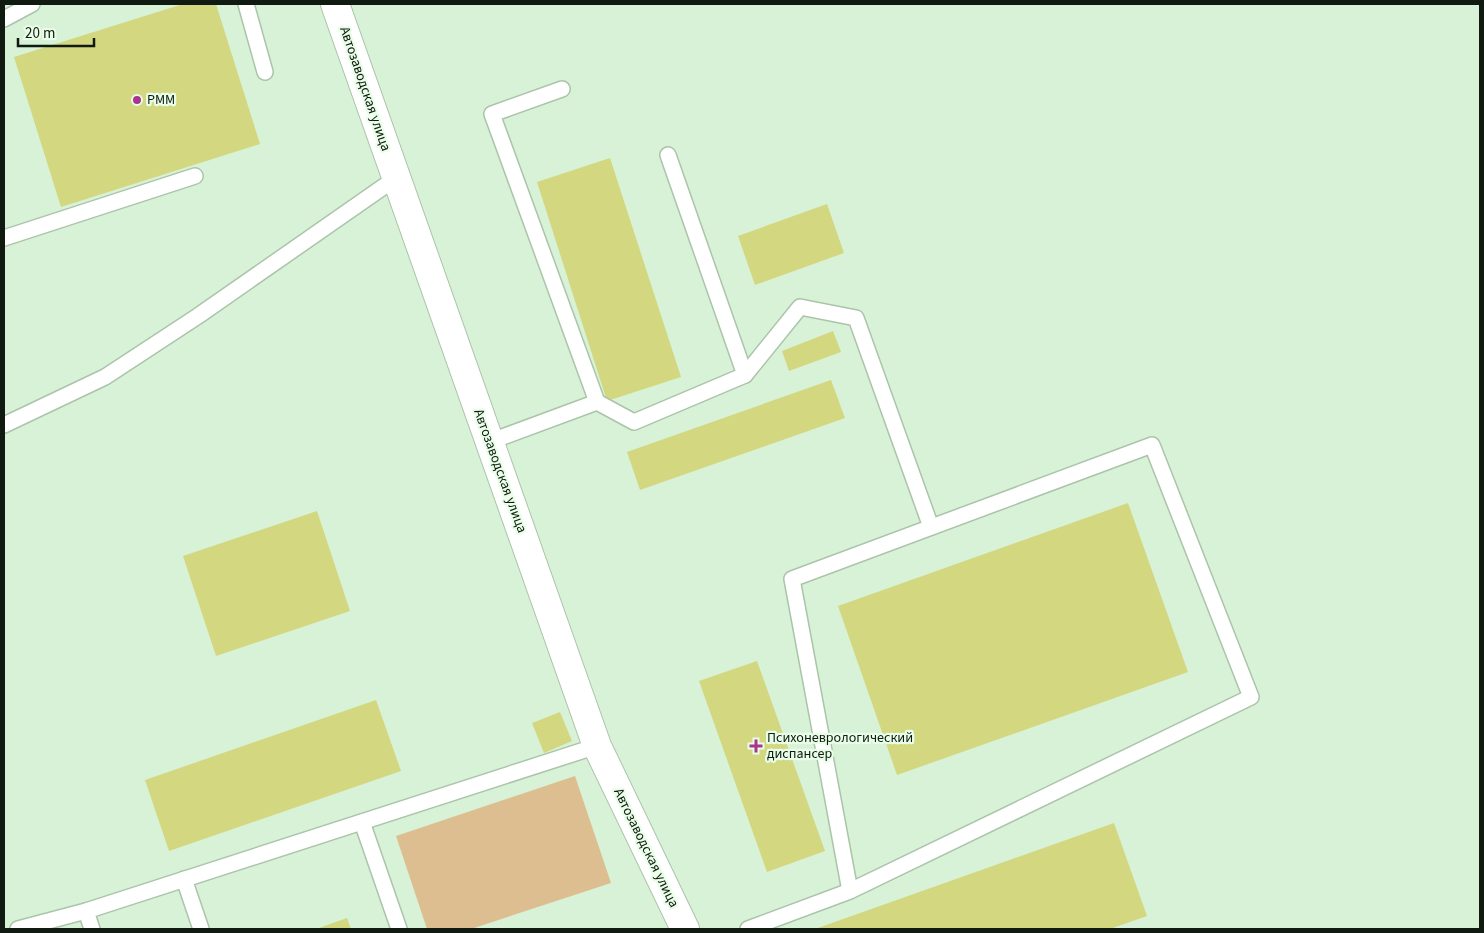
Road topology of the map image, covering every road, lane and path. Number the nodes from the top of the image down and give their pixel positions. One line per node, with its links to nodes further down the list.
1 (32, 4): 4 (lane)
2 (246, 4): 5 (lane)
3 (335, 4): 9 (main road, Автозаводская улица)
4 (4, 19)
5 (265, 72)
6 (562, 89): 12 (lane)
7 (668, 156): 11 (lane)
8 (195, 176): 10 (lane)
9 (396, 178): 13 (lane); 14 (main road, Автозаводская улица)
10 (4, 238)
11 (745, 375): 12 (lane); 15 (lane)
12 (597, 402): 14 (lane)
13 (4, 425)
14 (489, 442): 16 (main road, Автозаводская улица)
15 (931, 527): 19 (lane); 19 (lane)
16 (597, 746): 17 (lane); 25 (main road, Автозаводская улица)
17 (362, 822): 18 (lane); 24 (lane)
18 (184, 880): 20 (lane); 23 (lane)
19 (850, 891): 26 (lane)
20 (86, 912): 21 (lane); 22 (lane)
21 (18, 929)
22 (92, 929)
23 (201, 929)
24 (399, 929)
25 (685, 929)
26 (748, 929)

